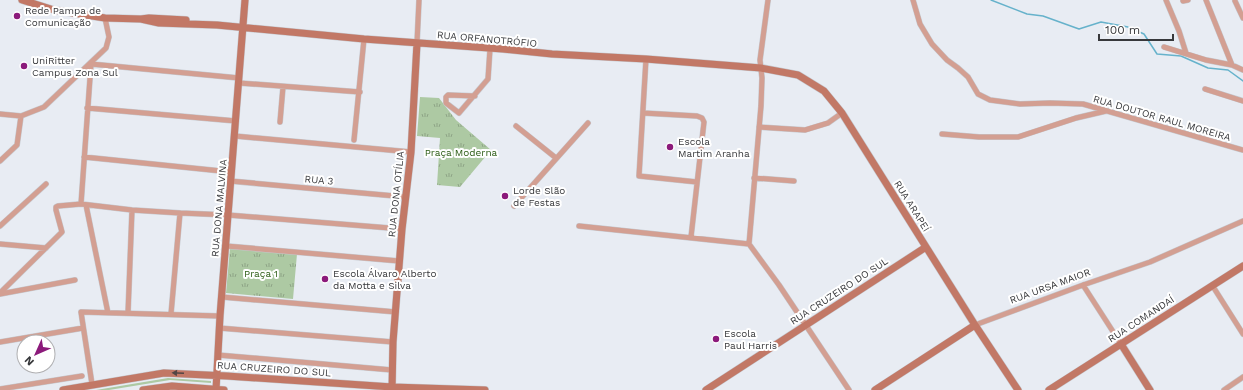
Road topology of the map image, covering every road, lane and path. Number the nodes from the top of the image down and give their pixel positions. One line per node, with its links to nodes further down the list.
1 (22, 0): 9 (street, RUA ORFANOTRÓFIO)
2 (245, 0): 11 (street, RUA DONA MALVINA)
3 (420, 0): 13 (street, RUA DONA OTÍLIA)
4 (768, 0): 20 (street)
5 (913, 0): 29 (street, RUA DOUTOR RAUL MOREIRA)
6 (1166, 0): 16 (street)
7 (1206, 0): 19 (street)
8 (1235, 1): 10 (street)
9 (105, 18): 11 (street, RUA ORFANOTRÓFIO); 18 (street)
10 (1243, 18)
11 (244, 28): 12 (street, RUA ORFANOTRÓFIO); 22 (street, RUA DONA MALVINA)
12 (364, 39): 13 (street, RUA ORFANOTRÓFIO); 25 (street)
13 (417, 43): 15 (street, RUA ORFANOTRÓFIO); 43 (street, RUA DONA OTÍLIA)
14 (1164, 47): 16 (street)
15 (490, 49): 17 (street, RUA ORFANOTRÓFIO); 26 (street)
16 (1186, 53): 19 (street)
17 (646, 59): 20 (street, RUA ORFANOTRÓFIO); 30 (street)
18 (90, 64): 22 (street); 28 (street); 33 (street)
19 (1232, 65): 21 (street)
20 (761, 68): 31 (street, RUA ARAPEÍ); 38 (street)
21 (1243, 70)
22 (239, 81): 23 (street); 34 (street, RUA DONA MALVINA)
23 (283, 87): 25 (street); 35 (street)
24 (1205, 89): 27 (street)
25 (360, 92): 41 (street)
26 (475, 96): 26 (street)
27 (1243, 101)
28 (87, 108): 34 (street); 44 (street)
29 (1107, 111): 39 (street); 42 (street, RUA DOUTOR RAUL MOREIRA)
30 (643, 113): 51 (street); 51 (street)
31 (842, 113): 38 (street); 67 (street, RUA ARAPEÍ)
32 (0, 114): 33 (street)
33 (21, 116): 46 (street)
34 (236, 121): 40 (street, RUA DONA MALVINA)
35 (280, 122)
36 (588, 123): 45 (street)
37 (516, 126): 45 (street)
38 (759, 127): 48 (street)
39 (942, 134)
40 (235, 136): 43 (street); 47 (street, RUA DONA MALVINA)
41 (354, 140)
42 (1243, 150)
43 (411, 152): 53 (street, RUA DONA OTÍLIA)
44 (84, 157): 47 (street); 54 (street)
45 (556, 158): 55 (street)
46 (0, 161)
47 (231, 172): 49 (street, RUA DONA MALVINA)
48 (754, 178): 50 (street); 65 (street)
49 (230, 181): 53 (street, RUA 3); 58 (street, RUA DONA MALVINA)
50 (794, 181)
51 (697, 182): 63 (street)
52 (46, 184): 60 (street)
53 (406, 197): 62 (street, RUA DONA OTÍLIA)
54 (83, 204): 56 (street); 68 (street); 77 (street)
55 (514, 206)
56 (132, 210): 57 (street); 78 (street)
57 (180, 213): 58 (street); 79 (street)
58 (228, 215): 62 (street); 66 (street, RUA DONA MALVINA)
59 (1243, 221): 72 (street, RUA URSA MAIOR)
60 (0, 226)
61 (579, 226): 63 (street)
62 (402, 229): 69 (street, RUA DONA OTÍLIA)
63 (691, 237): 65 (street)
64 (0, 244): 68 (street)
65 (749, 244): 81 (street)
66 (226, 246): 69 (street); 75 (street, RUA DONA MALVINA)
67 (926, 246): 81 (street, RUA CRUZEIRO DO SUL); 82 (street, RUA ARAPEÍ)
68 (46, 248): 74 (street)
69 (399, 261): 76 (street, RUA DONA OTÍLIA)
70 (1243, 266): 73 (street, RUA COMANDAÍ)
71 (75, 280): 74 (street)
72 (1082, 285): 82 (street, RUA URSA MAIOR); 88 (street)
73 (1212, 285): 85 (street); 88 (street, RUA COMANDAÍ)
74 (0, 294)
75 (222, 297): 76 (street); 80 (street, RUA DONA MALVINA)
76 (396, 312): 87 (street, RUA DONA OTÍLIA)
77 (108, 313): 78 (street); 83 (street)
78 (128, 313): 79 (street)
79 (171, 314): 80 (street)
80 (220, 316): 84 (street, RUA DONA MALVINA)
81 (806, 325): 94 (street, RUA CRUZEIRO DO SUL); 105 (street)
82 (975, 325): 106 (street, RUA URSA MAIOR); 107 (street, RUA ARAPEÍ)
83 (83, 328): 86 (street); 95 (street)
84 (219, 328): 87 (street); 89 (street, RUA DONA MALVINA)
85 (1243, 334)
86 (0, 342)
87 (393, 342): 90 (street, RUA DONA OTÍLIA)
88 (1121, 344): 108 (street, RUA COMANDAÍ); 109 (street)
89 (218, 355): 90 (street); 91 (street, RUA DONA MALVINA)
90 (392, 370): 97 (street, RUA DONA OTÍLIA)
91 (217, 375): 95 (street, RUA CRUZEIRO DO SUL, one-way to 95); 97 (street, RUA CRUZEIRO DO SUL); 100 (street, RUA DONA MALVINA)
92 (82, 376): 96 (street)
93 (1243, 377): 110 (street)
94 (723, 379): 103 (street, RUA CRUZEIRO DO SUL); 104 (street)
95 (92, 384): 98 (street, RUA CRUZEIRO DO SUL)
96 (0, 389)
97 (392, 389): 102 (street, RUA CRUZEIRO DO SUL)
98 (63, 390)
99 (143, 390): 100 (street)
100 (216, 390): 101 (street)
101 (224, 390)
102 (485, 390)
103 (706, 390)
104 (718, 390)
105 (849, 390)
106 (875, 390)
107 (1018, 390)
108 (1049, 390)
109 (1150, 390)
110 (1224, 390)

